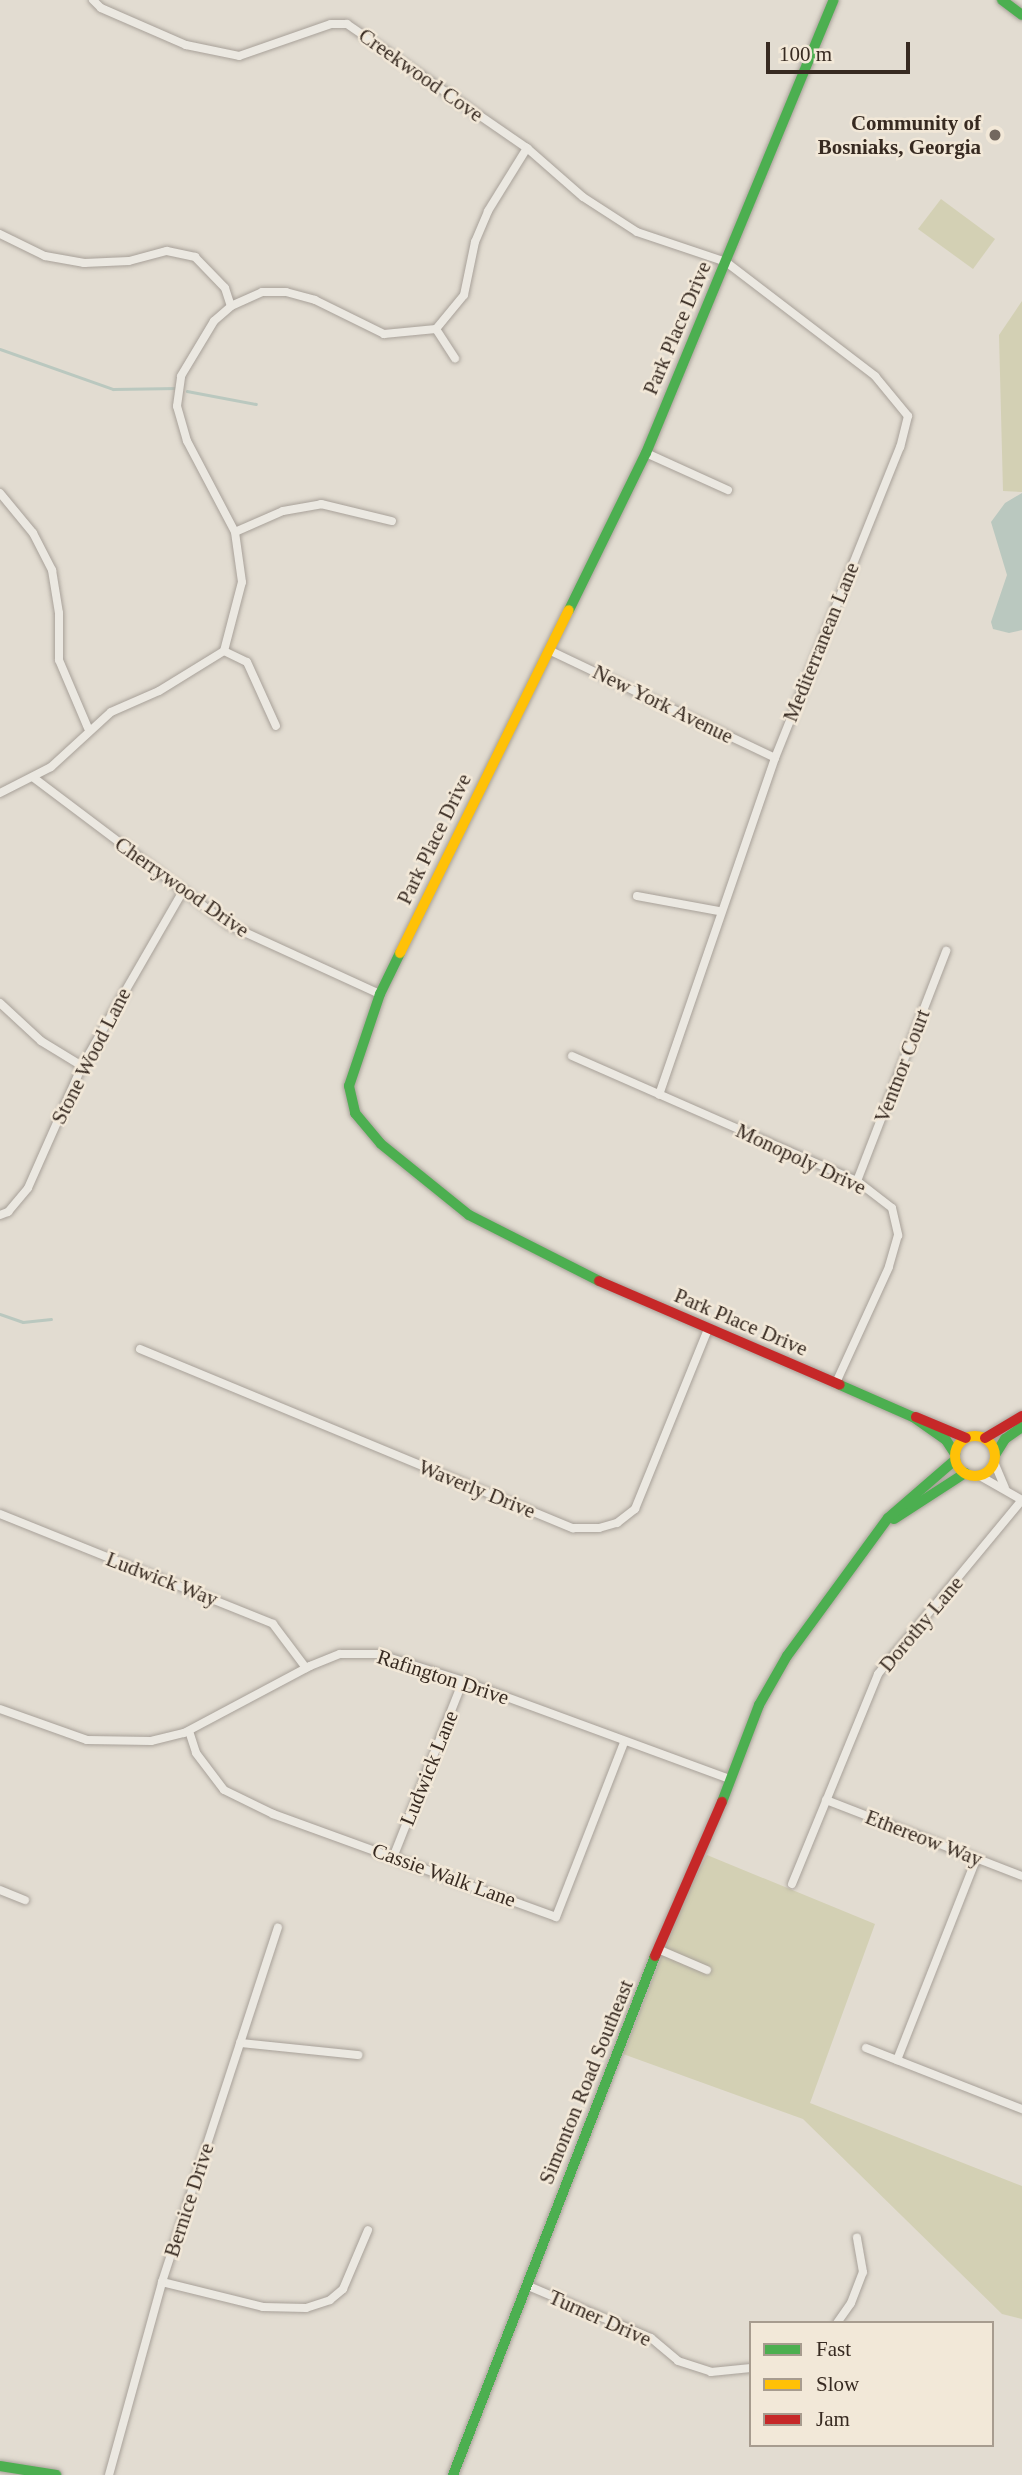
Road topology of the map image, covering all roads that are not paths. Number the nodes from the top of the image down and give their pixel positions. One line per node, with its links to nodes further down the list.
1 (93, 0): 5 (street, Creekwood Cove)
2 (834, 0): 7 (street, Park Place Drive)
3 (1002, 0): 4 (street)
4 (1022, 15)
5 (527, 148): 7 (street, Creekwood Cove); 9 (street)
6 (0, 234): 8 (street)
7 (726, 262): 11 (street, Park Place Drive); 20 (street, Mediterranean Lane)
8 (231, 306): 9 (street); 15 (street)
9 (436, 329): 10 (street)
10 (455, 358)
11 (646, 453): 12 (street); 16 (street, Park Place Drive)
12 (728, 490)
13 (0, 493): 19 (street)
14 (391, 520): 15 (street)
15 (235, 532): 17 (street)
16 (551, 650): 20 (street, New York Avenue); 27 (street, Park Place Drive)
17 (224, 651): 18 (street); 19 (street)
18 (276, 726)
19 (88, 728): 21 (street)
20 (775, 758): 25 (street, Mediterranean Lane)
21 (34, 778): 22 (street); 23 (street, Cherrywood Drive)
22 (0, 793)
23 (182, 893): 27 (street, Cherrywood Drive); 30 (street, Stone Wood Lane)
24 (637, 897): 25 (street)
25 (719, 911): 31 (street, Mediterranean Lane)
26 (946, 951): 32 (street, Ventnor Court)
27 (380, 994): 34 (street, Park Place Drive)
28 (0, 1003): 30 (street)
29 (572, 1056): 31 (street, Monopoly Drive)
30 (82, 1066): 33 (street, Stone Wood Lane)
31 (659, 1095): 32 (street, Monopoly Drive)
32 (857, 1181): 36 (street, Monopoly Drive)
33 (0, 1215)
34 (708, 1329): 35 (street, Waverly Drive); 36 (street, Park Place Drive)
35 (140, 1349)
36 (836, 1383): 38 (street, Park Place Drive)
37 (1022, 1416): 41 (street)
38 (913, 1417): 40 (street, Park Place Drive); 42 (street, Park Place Drive)
39 (1022, 1427): 43 (street)
40 (965, 1438): 41 (street); 42 (street)
41 (985, 1438): 43 (street)
42 (955, 1457): 44 (street); 49 (street, Simonton Road Southeast)
43 (995, 1458): 45 (street); 46 (street)
44 (965, 1474): 45 (street); 49 (street)
45 (980, 1476): 46 (street)
46 (1005, 1488): 47 (street)
47 (1022, 1500): 56 (street, Dorothy Lane)
48 (0, 1514): 50 (street, Ludwick Way)
49 (883, 1527): 55 (street, Simonton Road Southeast)
50 (306, 1668): 51 (street, Rafington Drive); 53 (street, Rafington Drive)
51 (463, 1681): 54 (street, Rafington Drive); 57 (street, Ludwick Lane)
52 (0, 1709): 53 (street, Rafington Drive)
53 (189, 1731): 57 (street, Cassie Walk Lane)
54 (624, 1743): 55 (street, Rafington Drive); 57 (street, Cassie Walk Lane)
55 (730, 1779): 64 (street, Simonton Road Southeast)
56 (826, 1800): 58 (street, Ethereow Way); 60 (street, Dorothy Lane)
57 (394, 1855)
58 (976, 1859): 59 (street, Ethereow Way); 69 (street)
59 (1022, 1877)
60 (792, 1884)
61 (0, 1890): 62 (street)
62 (25, 1900)
63 (278, 1928): 66 (street, Bernice Drive)
64 (660, 1950): 65 (street); 74 (street, Simonton Road Southeast)
65 (707, 1970)
66 (240, 2043): 68 (street); 73 (street, Bernice Drive)
67 (866, 2048): 69 (street)
68 (359, 2055)
69 (897, 2060): 70 (street)
70 (1022, 2109)
71 (368, 2230): 73 (street)
72 (857, 2238): 75 (street)
73 (162, 2282): 79 (street, Bernice Drive)
74 (526, 2285): 76 (street, Turner Drive); 80 (street, Simonton Road Southeast)
75 (838, 2321)
76 (749, 2368)
77 (0, 2466): 78 (street)
78 (56, 2475)
79 (109, 2475)
80 (453, 2475)

